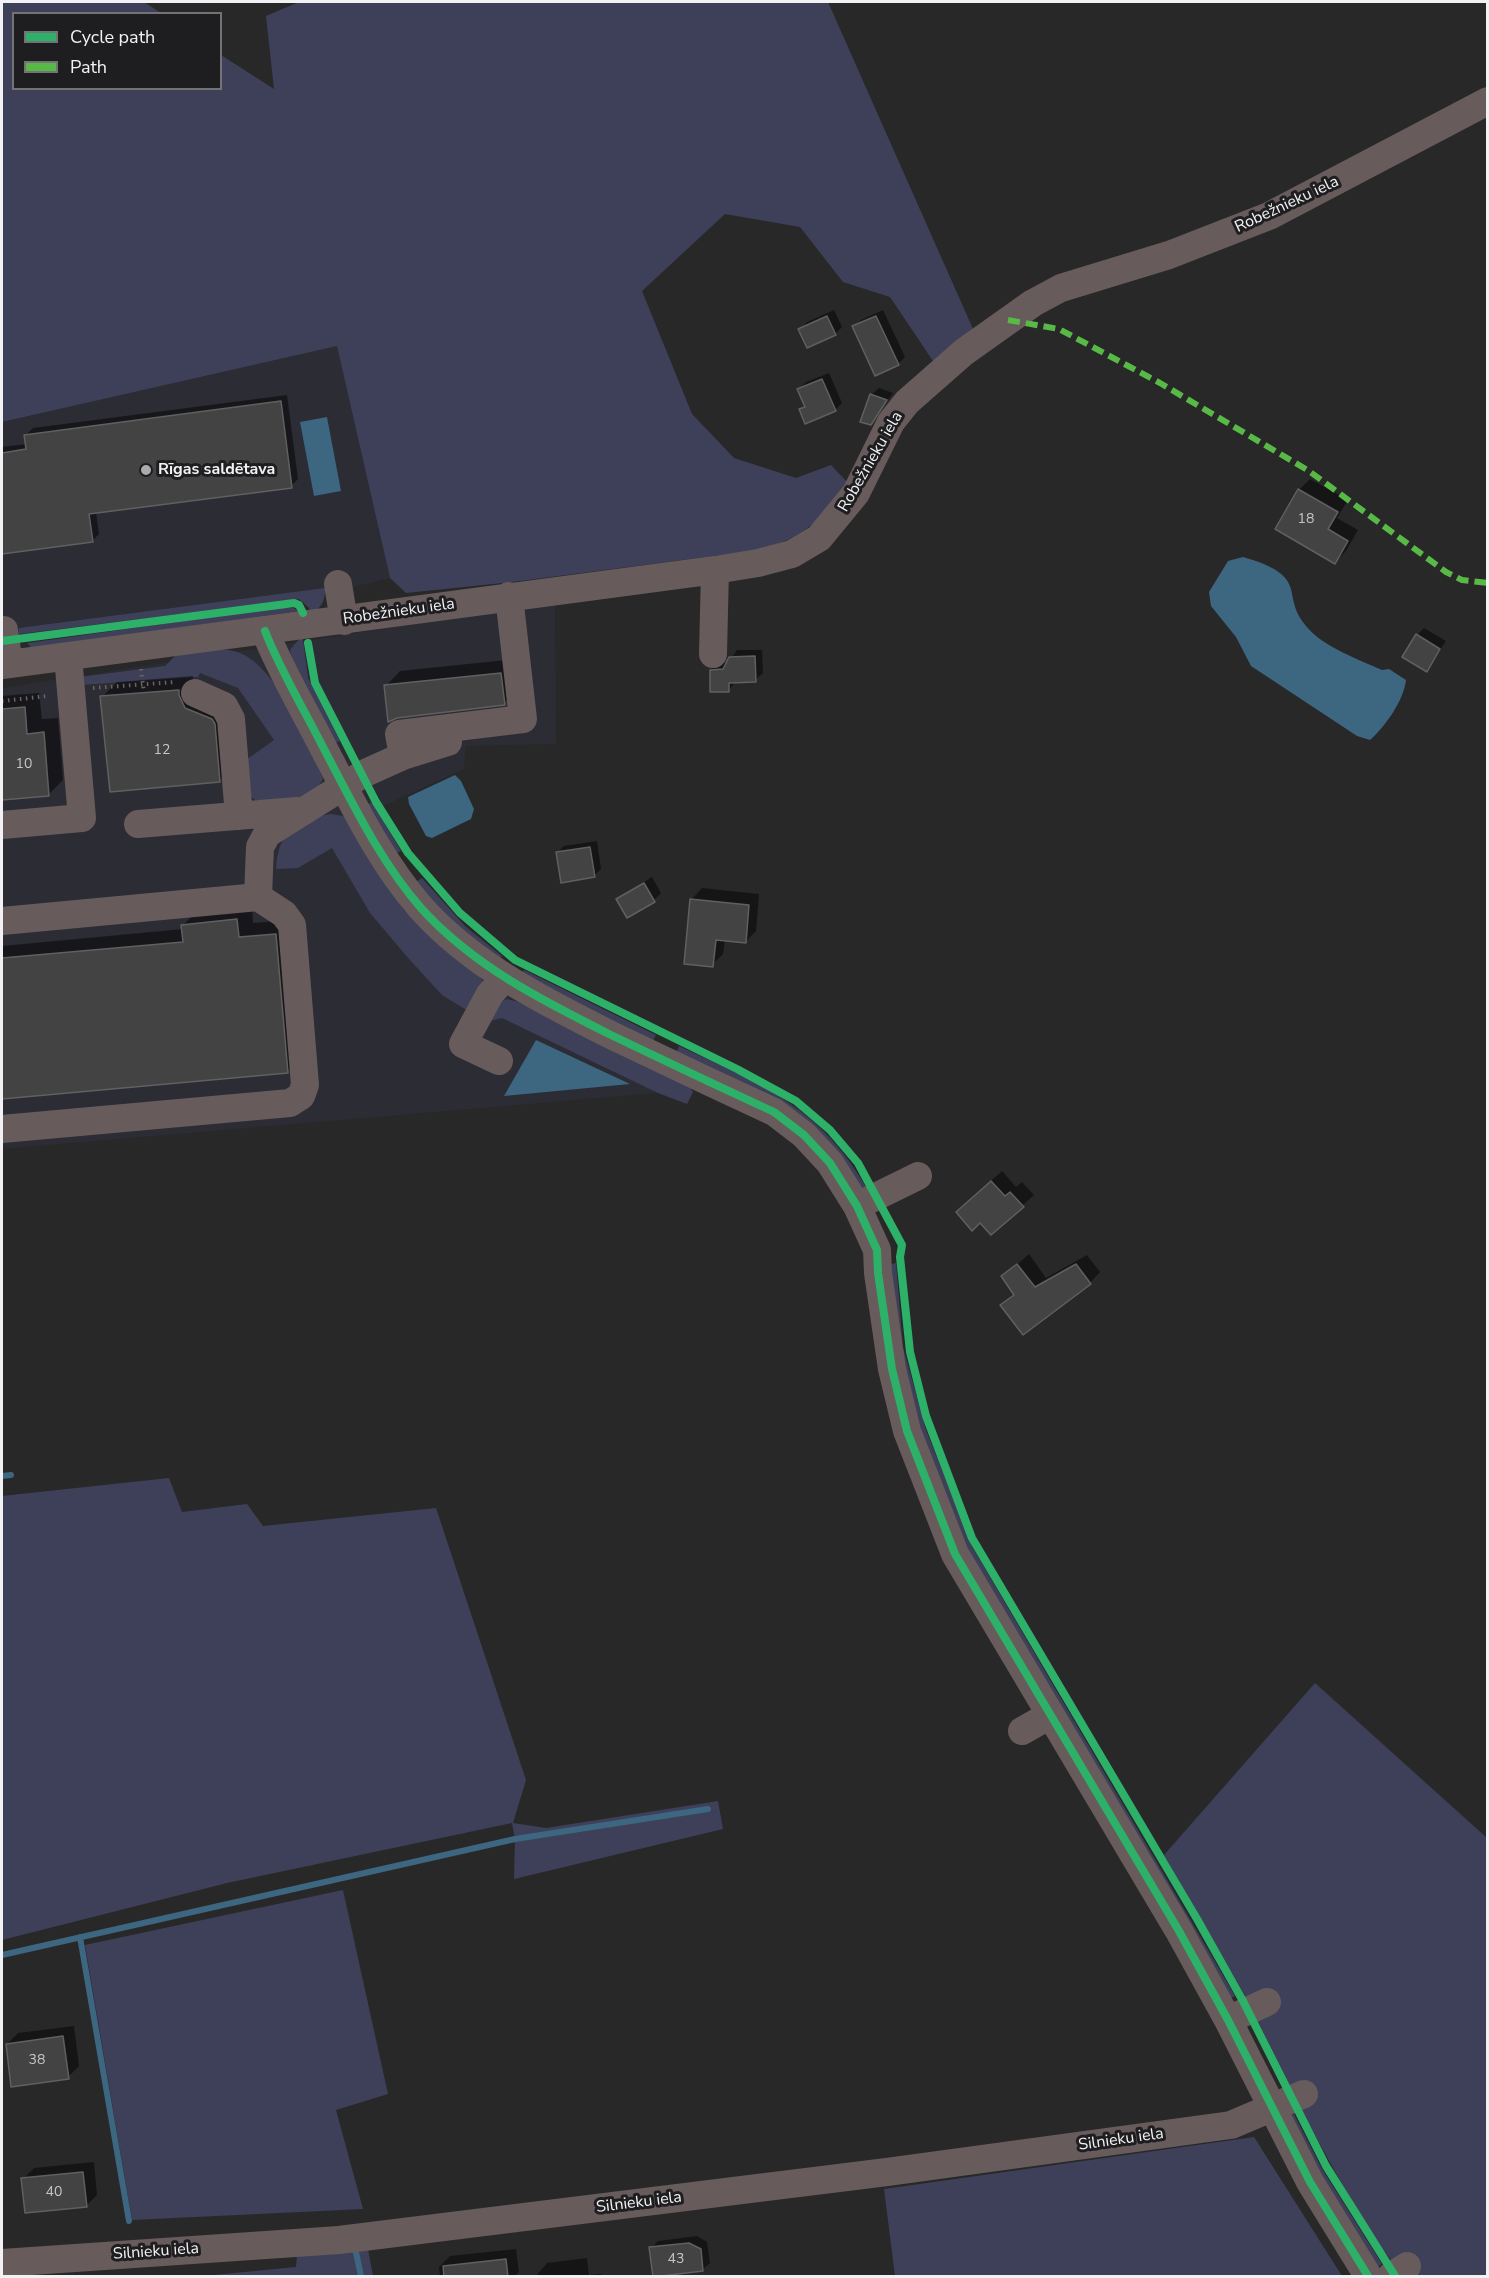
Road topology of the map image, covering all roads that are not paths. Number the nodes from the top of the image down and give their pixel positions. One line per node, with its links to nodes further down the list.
1 (1488, 101): 2 (street, Robežnieku iela)
2 (715, 570): 4 (street, Robežnieku iela); 8 (street)
3 (338, 584): 5 (street)
4 (509, 596): 5 (street, Robežnieku iela); 12 (street)
5 (344, 621): 7 (street, Robežnieku iela)
6 (4, 630): 10 (street)
7 (265, 631): 9 (street, Robežnieku iela); 12 (street)
8 (712, 654)
9 (68, 656): 10 (street, Robežnieku iela); 16 (street)
10 (5, 664)
11 (195, 693): 14 (street)
12 (344, 788): 13 (street); 19 (street)
13 (302, 811): 14 (street); 17 (street)
14 (239, 816): 15 (street)
15 (138, 824)
16 (2, 825)
17 (258, 897): 18 (street); 21 (street)
18 (2, 921)
19 (505, 978): 20 (street); 23 (street)
20 (498, 1061)
21 (2, 1129)
22 (918, 1176): 23 (street)
23 (857, 1206): 24 (street)
24 (1050, 1715): 25 (street); 27 (street)
25 (1022, 1731)
26 (1267, 2002): 27 (street)
27 (1228, 2020): 29 (street)
28 (1304, 2094): 29 (street, Silnieku iela)
29 (1272, 2109): 30 (street, Silnieku iela); 31 (street)
30 (2, 2263)
31 (1368, 2277)

